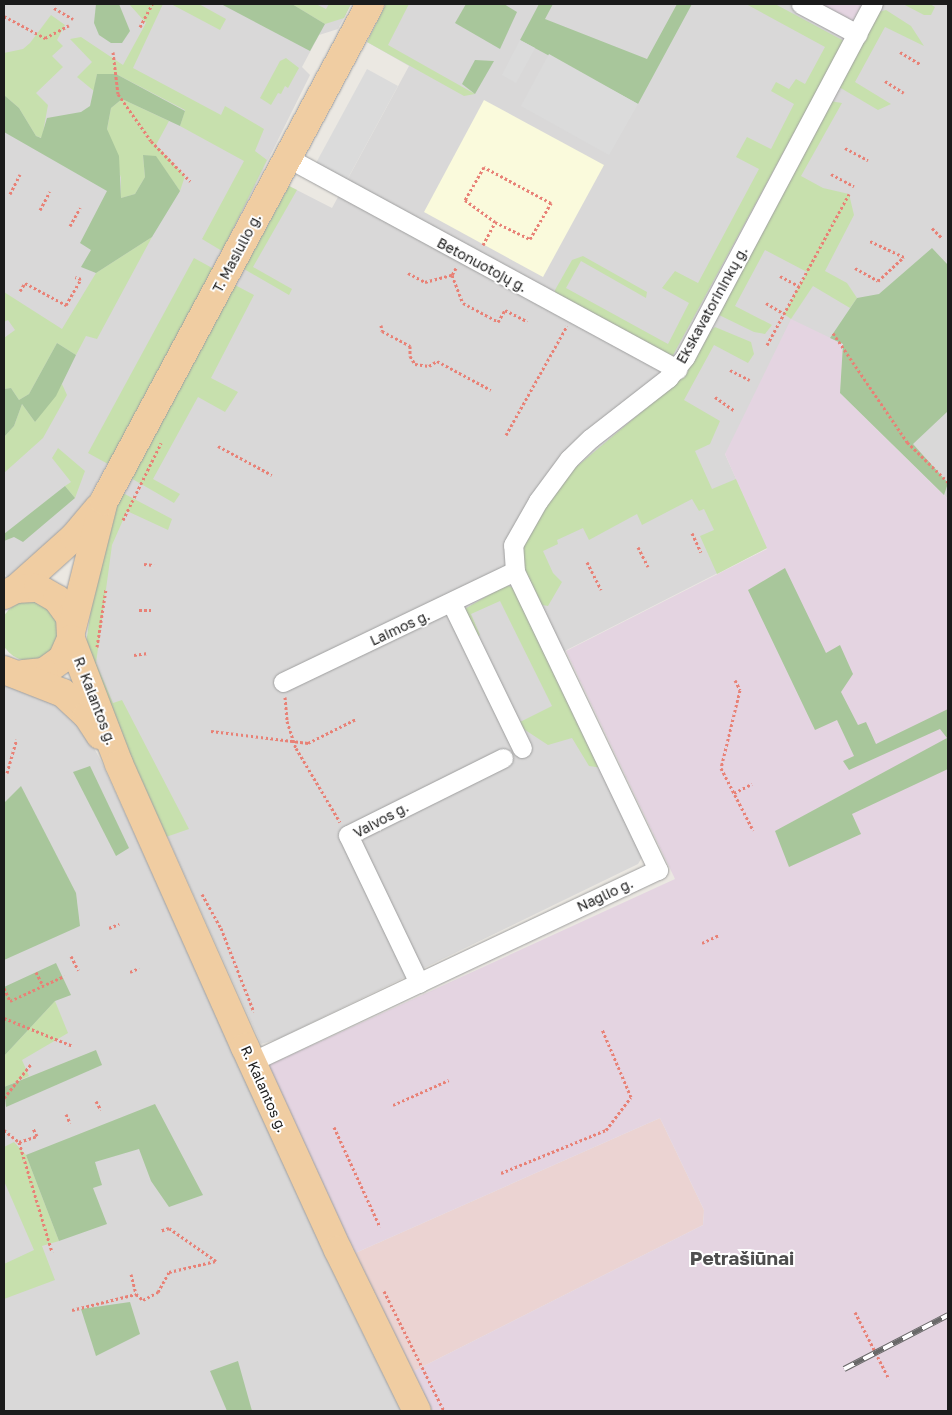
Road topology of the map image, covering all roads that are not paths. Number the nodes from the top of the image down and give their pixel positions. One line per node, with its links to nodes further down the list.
1 (370, 4): 5 (main road, T. Masiulio g.)
2 (801, 4): 4 (street)
3 (873, 4): 4 (street, Ekskavatorininkų g.)
4 (857, 34): 6 (street, Ekskavatorininkų g.)
5 (288, 158): 6 (street, Betonuotojų g.); 7 (main road, T. Masiulio g.)
6 (677, 369): 8 (street, Ekskavatorininkų g.)
7 (104, 502): 9 (main road, T. Masiulio g.); 11 (main road, T. Masiulio g.)
8 (515, 571): 10 (street, Laimos g.); 17 (street, Naglio g.)
9 (7, 592): 11 (main road, R. Kalantos g.)
10 (452, 604): 13 (street, Laimos g.); 14 (street)
11 (72, 633): 12 (main road, R. Kalantos g.); 16 (main road, R. Kalantos g.)
12 (10, 671): 16 (main road, R. Kalantos g.)
13 (283, 682)
14 (522, 748)
15 (503, 758): 17 (street, Vaivos g.)
16 (119, 764): 18 (main road, R. Kalantos g.)
17 (419, 983): 18 (street, Naglio g.)
18 (252, 1062): 19 (main road, R. Kalantos g.)
19 (416, 1411)

